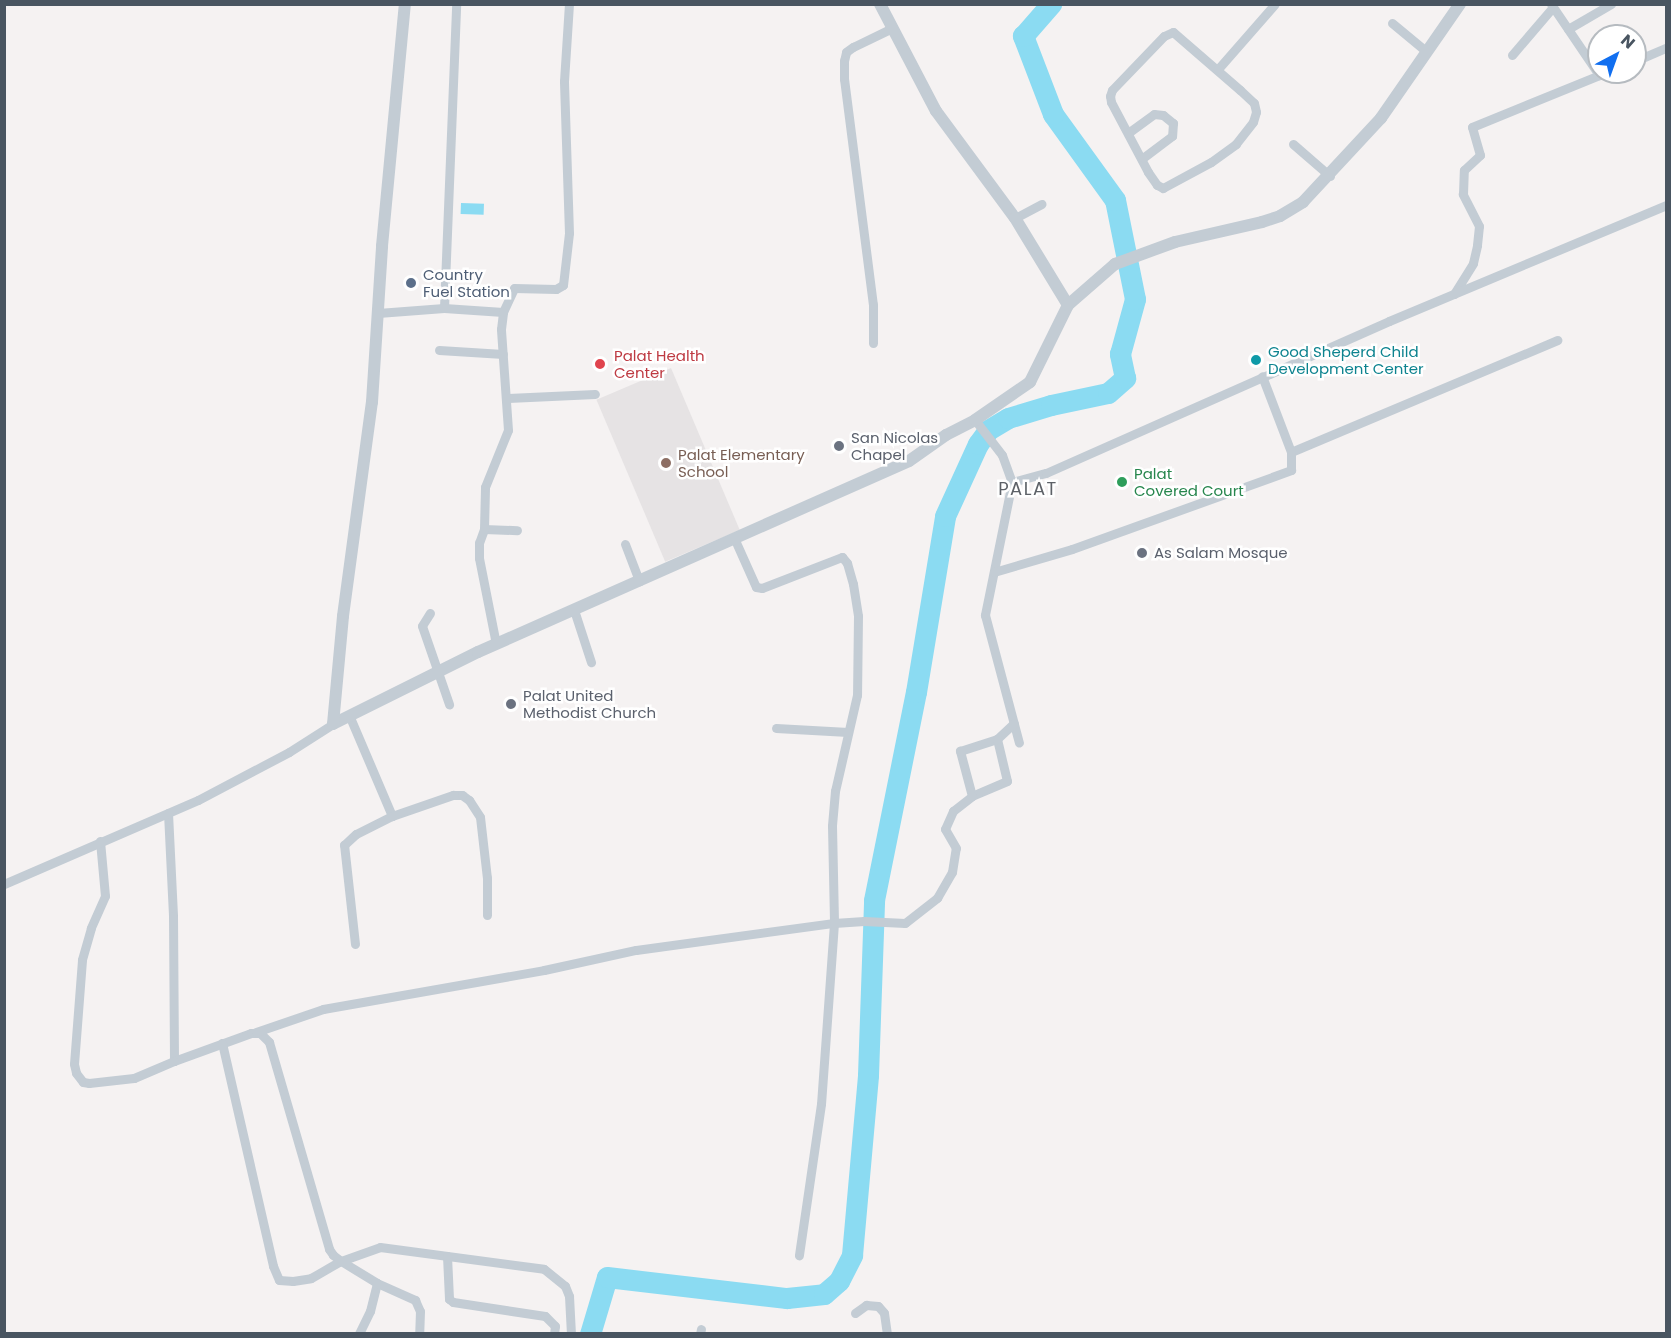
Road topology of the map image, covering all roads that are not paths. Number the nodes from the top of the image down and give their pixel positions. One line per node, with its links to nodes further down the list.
1 (405, 4): 30 (street)
2 (456, 4): 28 (street)
3 (569, 4): 29 (street)
4 (880, 4): 11 (street)
5 (1275, 4): 17 (street)
6 (1460, 4): 13 (street)
7 (1552, 6): 10 (street); 15 (street)
8 (1606, 6): 10 (street)
9 (1392, 23): 13 (street)
10 (1568, 28): 14 (street)
11 (890, 29): 25 (street); 32 (street)
12 (1666, 48): 16 (street)
13 (1427, 52): 22 (street)
14 (1587, 53)
15 (1512, 55)
16 (1647, 56)
17 (1218, 69): 19 (street); 21 (street)
18 (1587, 80): 26 (street)
19 (1128, 133): 21 (street); 21 (street)
20 (1293, 144): 22 (street)
21 (1143, 158)
22 (1330, 176): 27 (street)
23 (1041, 204): 25 (street)
24 (1666, 205): 26 (street)
25 (1015, 218): 27 (street)
26 (1454, 294): 35 (street)
27 (1068, 305): 38 (street)
28 (444, 308): 29 (street); 30 (street)
29 (503, 312): 34 (street)
30 (378, 313): 55 (street)
31 (1557, 340): 39 (street)
32 (873, 343)
33 (439, 350): 34 (street)
34 (503, 354): 37 (street)
35 (1262, 376): 39 (street); 40 (street)
36 (596, 394): 37 (street)
37 (508, 398): 41 (street)
38 (979, 426): 40 (street); 43 (street)
39 (1291, 452): 45 (street)
40 (1012, 482): 45 (street)
41 (484, 529): 42 (street); 49 (street)
42 (517, 530)
43 (735, 540): 46 (street); 57 (street)
44 (625, 544): 46 (street)
45 (994, 572): 54 (street)
46 (639, 581): 47 (street)
47 (574, 610): 49 (street); 50 (street)
48 (430, 614): 51 (street)
49 (496, 644): 51 (street)
50 (591, 662)
51 (437, 672): 52 (street); 53 (street)
52 (449, 704)
53 (349, 715): 55 (street); 62 (street)
54 (1014, 723): 58 (street); 59 (street)
55 (333, 724): 61 (street)
56 (776, 728): 57 (street)
57 (848, 732): 66 (street)
58 (997, 739): 60 (street); 60 (street)
59 (1019, 743)
60 (972, 796): 66 (street)
61 (168, 813): 63 (street); 70 (street)
62 (392, 816): 65 (street); 67 (street)
63 (100, 841): 64 (street); 70 (street)
64 (4, 884)
65 (487, 915)
66 (834, 923): 68 (street); 71 (street)
67 (355, 944)
68 (256, 1032): 69 (street); 73 (street)
69 (222, 1043): 70 (street); 73 (street)
70 (174, 1061)
71 (799, 1255)
72 (447, 1256): 73 (street); 78 (street); 79 (street)
73 (341, 1261): 74 (street)
74 (377, 1283): 76 (street); 77 (street)
75 (855, 1313): 80 (street)
76 (359, 1334)
77 (419, 1334)
78 (554, 1334)
79 (571, 1334)
80 (887, 1334)

